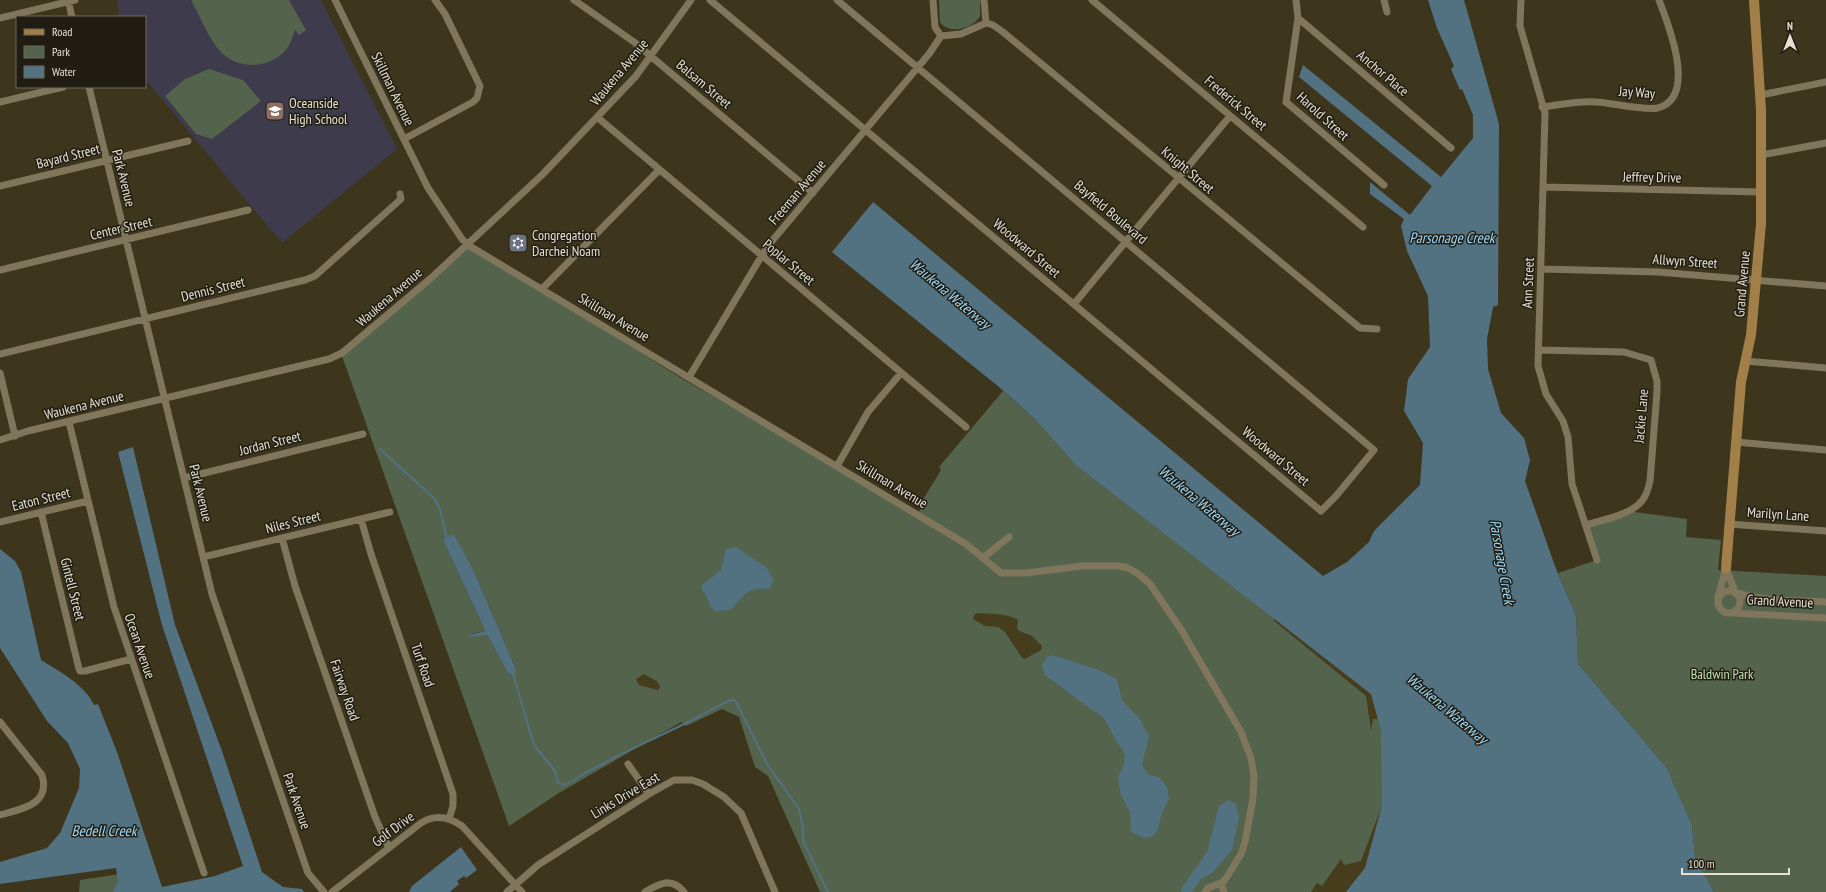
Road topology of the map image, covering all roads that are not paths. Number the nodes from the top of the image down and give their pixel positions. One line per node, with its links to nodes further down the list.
1 (335, 0): 33 (street, Skillman Avenue)
2 (435, 0): 33 (street)
3 (574, 0): 22 (street, Balsam Street)
4 (691, 0): 22 (street, Waukena Avenue)
5 (710, 0): 32 (street, Woodward Street)
6 (837, 0): 23 (street, Bayfield Boulevard)
7 (933, 0): 21 (street)
8 (984, 0): 20 (street)
9 (1092, 0): 30 (street, Frederick Street)
10 (1296, 0): 19 (street, Harold Street)
11 (1384, 0): 16 (street)
12 (1521, 0): 29 (street, Ann Street)
13 (1659, 0): 29 (street, Jay Way)
14 (1754, 0): 27 (street, Grand Avenue)
15 (70, 1): 17 (street); 18 (street)
16 (1387, 12)
17 (72, 16)
18 (0, 18)
19 (1298, 18): 36 (street, Anchor Place); 41 (street, Harold Street)
20 (986, 23): 21 (street); 40 (street, Knight Street)
21 (941, 36): 23 (street, Freeman Avenue)
22 (650, 56): 31 (street, Waukena Avenue); 45 (street, Balsam Street)
23 (919, 67): 32 (street, Freeman Avenue); 50 (street, Bayfield Boulevard)
24 (1826, 82): 27 (street)
25 (58, 88): 28 (street)
26 (89, 88): 38 (street, Park Avenue)
27 (1760, 95): 37 (street, Grand Avenue)
28 (0, 102)
29 (1542, 107): 43 (street, Ann Street)
30 (1230, 116): 40 (street); 48 (street, Frederick Street)
31 (597, 117): 39 (street, Poplar Street); 51 (street, Waukena Avenue)
32 (866, 130): 45 (street, Freeman Avenue); 58 (street, Woodward Street)
33 (404, 139): 51 (street, Skillman Avenue)
34 (188, 140): 38 (street, Bayard Street)
35 (1826, 143): 37 (street)
36 (1451, 148)
37 (1761, 155): 44 (street, Grand Avenue)
38 (107, 160): 42 (street, Bayard Street); 49 (street, Park Avenue)
39 (659, 170): 52 (street, Poplar Street); 57 (street)
40 (1179, 179): 50 (street); 60 (street, Knight Street)
41 (1384, 185)
42 (0, 186)
43 (1543, 187): 44 (street, Jeffrey Drive); 53 (street, Ann Street)
44 (1761, 192): 55 (street, Grand Avenue)
45 (813, 193): 52 (street, Freeman Avenue)
46 (400, 194): 59 (street, Dennis Street)
47 (248, 210): 49 (street, Center Street)
48 (1363, 227)
49 (126, 240): 54 (street, Center Street); 59 (street, Park Avenue)
50 (1126, 241): 58 (street); 79 (street, Bayfield Boulevard)
51 (468, 244): 57 (street, Skillman Avenue); 68 (street, Waukena Avenue)
52 (762, 257): 66 (street, Poplar Street); 67 (street, Freeman Avenue)
53 (1542, 269): 55 (street, Allwyn Street); 61 (street, Ann Street)
54 (0, 270)
55 (1756, 280): 56 (street, Allwyn Street); 63 (street, Grand Avenue)
56 (1826, 286)
57 (542, 289): 67 (street, Skillman Avenue)
58 (1074, 304): 79 (street, Woodward Street)
59 (145, 319): 62 (street, Dennis Street); 68 (street, Park Avenue)
60 (1377, 329)
61 (1539, 350): 85 (street, Ann Street); 85 (street, Jackie Lane)
62 (0, 354)
63 (1745, 361): 64 (street); 74 (street, Grand Avenue)
64 (1826, 368)
65 (0, 373): 72 (street)
66 (901, 373): 70 (street, Poplar Street); 76 (street)
67 (689, 377): 76 (street, Skillman Avenue)
68 (164, 398): 69 (street, Waukena Avenue); 77 (street, Park Avenue)
69 (69, 422): 72 (street, Waukena Avenue); 78 (street, Ocean Avenue)
70 (966, 427)
71 (364, 434): 77 (street, Jordan Street)
72 (15, 436): 73 (street, Waukena Avenue)
73 (0, 440)
74 (1736, 442): 75 (street); 84 (street, Grand Avenue)
75 (1826, 450)
76 (837, 466): 90 (street, Skillman Avenue)
77 (184, 478): 89 (street, Park Avenue)
78 (88, 501): 80 (street, Eaton Street); 98 (street, Ocean Avenue)
79 (1327, 505)
80 (41, 512): 83 (street, Eaton Street); 98 (street, Gintell Street)
81 (390, 512): 82 (street, Niles Street)
82 (361, 519): 88 (street, Niles Street); 104 (street, Turf Road)
83 (0, 522)
84 (1729, 524): 86 (street, Marilyn Lane); 92 (street, Grand Avenue)
85 (1586, 525): 91 (street, Ann Street)
86 (1826, 531)
87 (1009, 537): 90 (street)
88 (282, 538): 89 (street, Niles Street); 105 (street, Fairway Road)
89 (203, 557): 109 (street, Park Avenue)
90 (984, 557): 108 (street, Skillman Avenue)
91 (1597, 560)
92 (1726, 568): 93 (street, Grand Avenue); 94 (street, Grand Avenue)
93 (1735, 592): 94 (street, Grand Avenue); 95 (street, Grand Avenue); 96 (street, Grand Avenue)
94 (1718, 600): 96 (street, Grand Avenue)
95 (1826, 602)
96 (1732, 613): 97 (street, Grand Avenue)
97 (1826, 618)
98 (131, 659): 106 (street, Ocean Avenue)
99 (0, 722): 100 (street)
100 (2, 729): 103 (street)
101 (628, 764): 102 (street)
102 (649, 794): 107 (street, Links Drive East); 115 (street, Links Drive East)
103 (0, 815)
104 (449, 819): 105 (street, Golf Drive); 107 (street)
105 (389, 848): 110 (street, Golf Drive)
106 (204, 874)
107 (515, 884): 111 (street, Links Drive East); 112 (street)
108 (1221, 884): 116 (street); 117 (street)
109 (324, 892)
110 (332, 892)
111 (507, 892)
112 (522, 892)
113 (645, 892): 114 (street)
114 (684, 892)
115 (775, 892)
116 (1205, 892)
117 (1224, 892)

